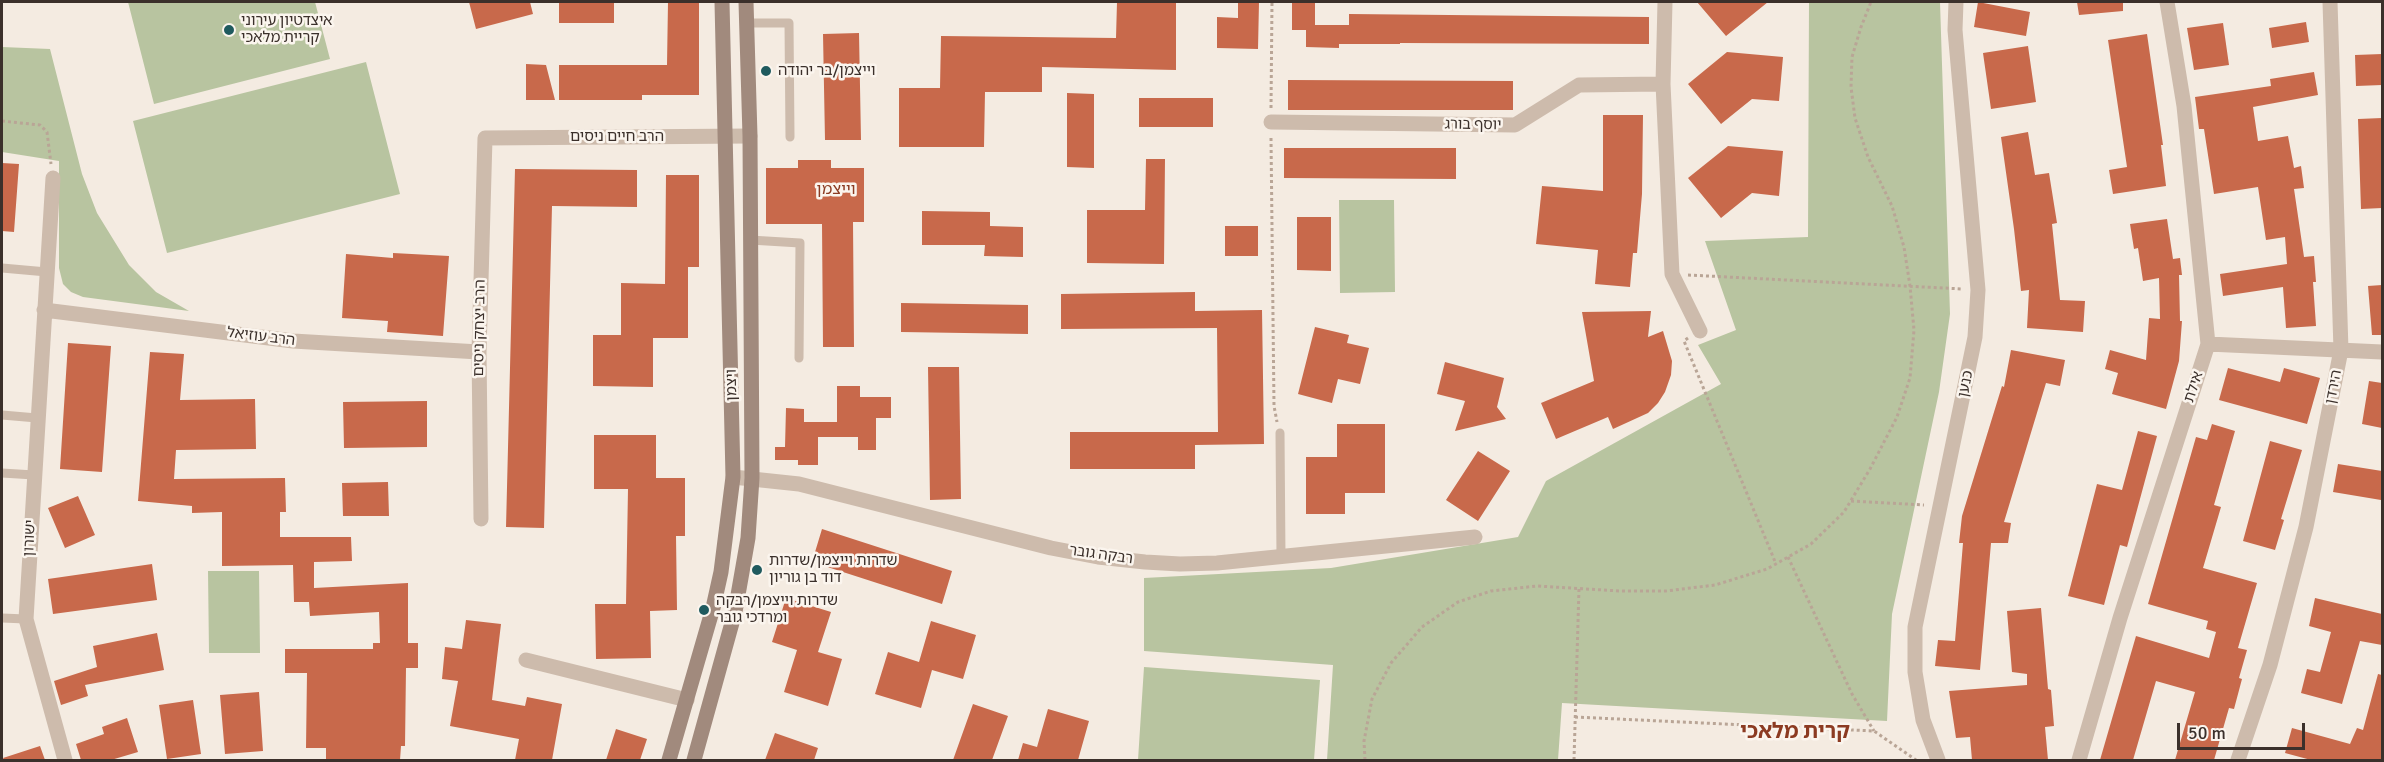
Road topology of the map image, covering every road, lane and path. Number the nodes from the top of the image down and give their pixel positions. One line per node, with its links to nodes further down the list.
1 (722, 2): 14 (street, ויצמן)
2 (746, 2): 9 (street, ויצמן)
3 (1272, 2): 12 (path)
4 (1665, 2): 10 (street)
5 (1871, 2): 22 (path)
6 (1956, 2): 23 (street, כנען)
7 (2167, 2): 26 (street, אילת)
8 (2330, 2): 27 (street, הירדן)
9 (746, 23): 13 (street, ויצמן); 15 (lane)
10 (1663, 84): 12 (street, יוסף בורג); 21 (street)
11 (2, 121): 17 (path)
12 (1270, 122): 33 (path)
13 (750, 136): 14 (street, הרב חיים ניסים); 18 (street, ויצמן)
14 (726, 137): 16 (street, הרב חיים ניסים); 36 (street, ויצמן)
15 (790, 137)
16 (485, 138): 28 (street, הרב יצחק ניסים)
17 (53, 178): 20 (street, ישורון)
18 (750, 240): 30 (lane); 37 (street, ויצמן)
19 (2, 268): 20 (lane)
20 (47, 272): 24 (street, ישורון)
21 (1672, 274): 22 (path); 25 (street)
22 (1910, 286): 23 (path); 38 (path)
23 (1978, 290): 39 (street, כנען)
24 (44, 310): 28 (street, הרב עוזיאל); 32 (street, ישורון)
25 (1700, 331): 44 (path)
26 (2208, 344): 27 (street); 59 (street, אילת)
27 (2342, 350): 29 (street); 60 (street, הירדן)
28 (479, 352): 40 (street, הרב יצחק ניסים)
29 (2382, 352)
30 (799, 358)
31 (2, 415): 32 (lane)
32 (37, 418): 35 (street, ישורון)
33 (1280, 433): 42 (lane)
34 (2, 473): 35 (lane)
35 (34, 475): 47 (street, ישורון)
36 (734, 477): 37 (street, רבקה גובר); 49 (street, ויצמן)
37 (752, 478): 42 (street, רבקה גובר); 54 (street, ויצמן)
38 (1851, 501): 39 (path); 43 (path)
39 (1942, 506): 58 (street, כנען)
40 (481, 519)
41 (1475, 537): 42 (street, רבקה גובר)
42 (1281, 557)
43 (1788, 557): 44 (path); 51 (path)
44 (1776, 564): 45 (path)
45 (1579, 588): 50 (path); 55 (path)
46 (2, 618): 47 (lane)
47 (26, 619): 52 (street, ישורון)
48 (526, 660): 49 (street)
49 (687, 700): 53 (street, ויצמן)
50 (1575, 717): 51 (path); 56 (path)
51 (1874, 731): 57 (path)
52 (65, 760)
53 (669, 760)
54 (694, 760)
55 (1365, 760)
56 (1574, 760)
57 (1916, 760)
58 (1938, 760)
59 (2079, 760)
60 (2238, 760)

